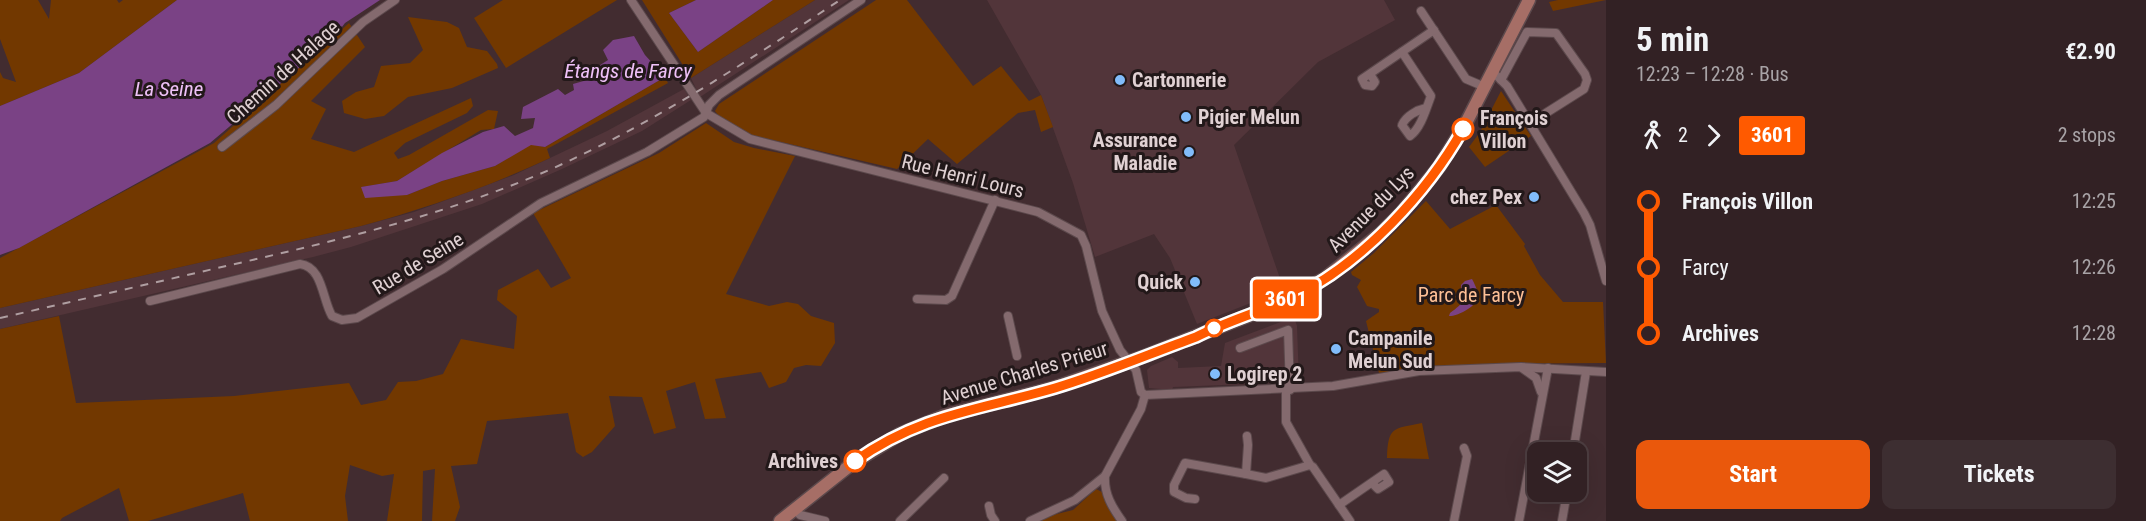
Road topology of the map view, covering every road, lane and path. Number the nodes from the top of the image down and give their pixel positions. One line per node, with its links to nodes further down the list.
1 (395, 0): 14 (street, Chemin de Halage)
2 (631, 0): 12 (street)
3 (861, 0): 12 (street)
4 (1529, 0): 9 (main road, Avenue du Lys)
5 (1421, 11): 6 (street)
6 (1434, 30): 7 (street); 10 (street)
7 (1402, 52): 8 (street); 11 (street)
8 (1370, 74)
9 (1497, 76): 10 (main road, Avenue du Lys); 13 (street); 16 (street)
10 (1485, 87): 22 (main road, Avenue du Lys)
11 (1426, 108)
12 (706, 113): 15 (street, Rue Henri Lours); 18 (street, Rue de Seine)
13 (1546, 113)
14 (222, 147)
15 (995, 200): 17 (street); 22 (street, Rue Henri Lours)
16 (1606, 282)
17 (917, 299)
18 (150, 301)
19 (1008, 316): 21 (street)
20 (1240, 348): 27 (street)
21 (1017, 356)
22 (1130, 361): 28 (street, Rue Henri Lours); 44 (main road, Avenue Charles Prieur)
23 (1521, 367): 24 (street); 27 (street); 29 (street)
24 (1548, 368): 25 (street); 29 (street)
25 (1586, 372): 26 (street); 31 (street)
26 (1606, 372)
27 (1288, 390): 28 (street); 33 (street)
28 (1145, 395): 35 (street)
29 (1542, 398): 52 (street)
30 (1247, 436): 34 (street)
31 (1575, 442)
32 (1464, 448): 51 (street)
33 (1310, 465): 34 (street); 42 (street)
34 (1246, 474): 40 (street)
35 (1105, 476): 38 (street); 39 (street)
36 (944, 478): 46 (street)
37 (1371, 483): 42 (street)
38 (1096, 484): 39 (street); 48 (street)
39 (1105, 488): 49 (street)
40 (1195, 499)
41 (1565, 502): 53 (street)
42 (1339, 505): 50 (street)
43 (989, 506): 47 (street)
44 (787, 517): 45 (street)
45 (825, 521)
46 (900, 521)
47 (995, 521)
48 (1030, 521)
49 (1122, 521)
50 (1350, 521)
51 (1454, 521)
52 (1520, 521)
53 (1562, 521)

